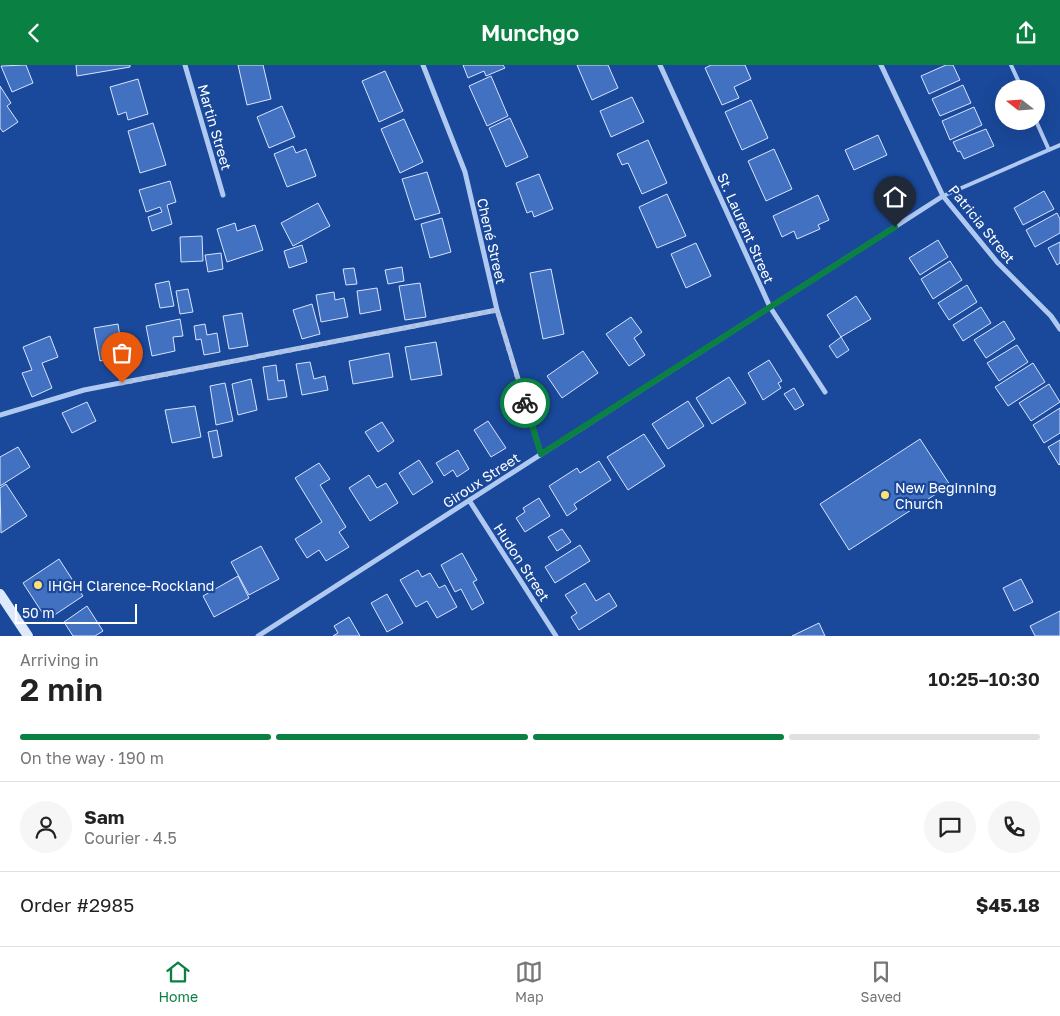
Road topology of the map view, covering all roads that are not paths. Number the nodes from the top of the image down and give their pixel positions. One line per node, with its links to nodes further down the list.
1 (185, 65): 10 (street, Martin Street)
2 (423, 65): 13 (street, Chené Street)
3 (660, 65): 12 (street, St. Laurent Street)
4 (881, 65): 11 (street, Patricia Street)
5 (1011, 65): 6 (lane)
6 (1018, 80)
7 (1040, 130): 9 (lane)
8 (1060, 145): 9 (lane)
9 (1049, 150): 11 (lane)
10 (223, 195)
11 (942, 196): 12 (street, Giroux Street); 14 (street, Patricia Street)
12 (770, 307): 15 (street, St. Laurent Street); 17 (street, Giroux Street)
13 (497, 310): 16 (street); 17 (street, Chené Street)
14 (1060, 329)
15 (826, 392)
16 (0, 415)
17 (541, 454): 18 (street, Giroux Street)
18 (469, 501): 21 (street, Giroux Street); 22 (street, Hudon Street)
19 (0, 594): 20 (main road)
20 (28, 636)
21 (258, 636)
22 (556, 636)

